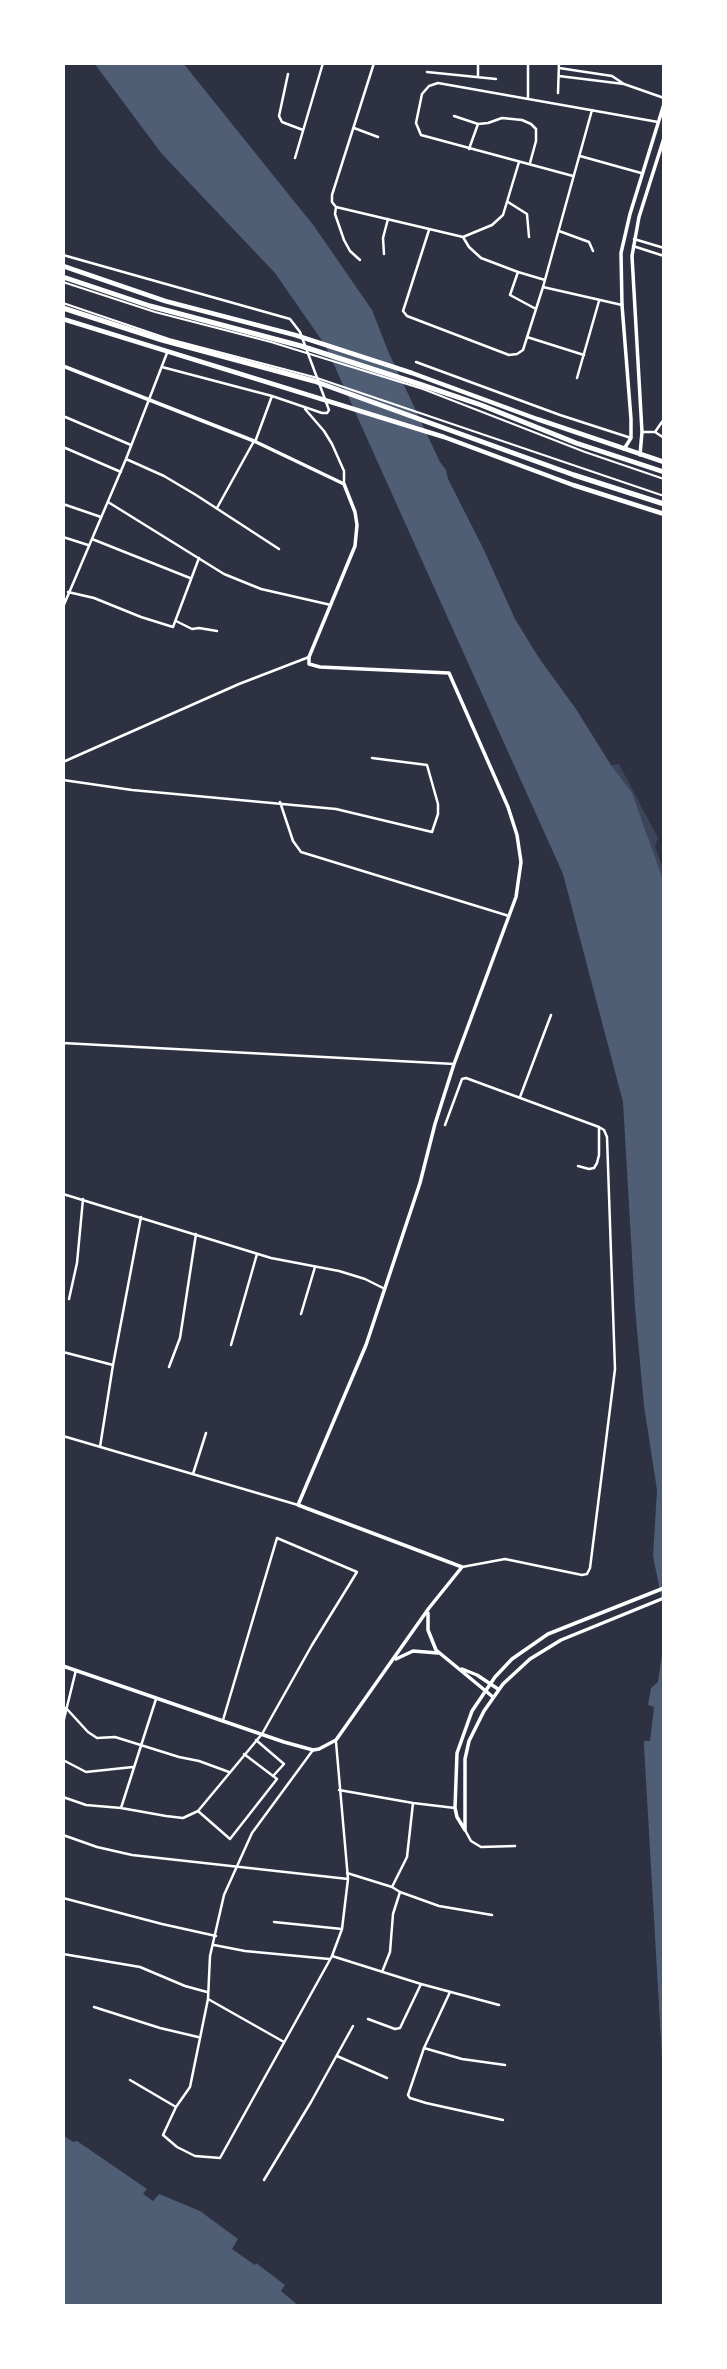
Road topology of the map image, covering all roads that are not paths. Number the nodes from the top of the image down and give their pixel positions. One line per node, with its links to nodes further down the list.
1 (323, 63): 24 (street)
2 (374, 63): 23 (street)
3 (478, 63): 9 (street)
4 (528, 63): 17 (street)
5 (559, 63): 6 (street)
6 (559, 68): 10 (street); 11 (street)
7 (427, 72): 9 (street)
8 (288, 74): 24 (street)
9 (478, 76): 12 (street)
10 (559, 76): 13 (street); 15 (street)
11 (612, 76): 13 (street); 14 (street)
12 (496, 79)
13 (610, 84): 14 (street)
14 (624, 84): 16 (street)
15 (558, 93)
16 (664, 98)
17 (528, 99): 19 (street); 27 (street)
18 (664, 104): 21 (main road)
19 (592, 110): 21 (street); 28 (street)
20 (454, 116): 22 (street)
21 (658, 122): 34 (main road)
22 (478, 124): 27 (street); 33 (street)
23 (354, 128): 25 (street); 39 (street)
24 (303, 130): 30 (street)
25 (378, 137)
26 (664, 138): 29 (main road)
27 (469, 149): 32 (street)
28 (580, 156): 34 (street); 35 (street)
29 (658, 156): 31 (street); 37 (main road)
30 (295, 158)
31 (664, 158)
32 (519, 161): 33 (street); 38 (street)
33 (530, 164): 35 (street)
34 (642, 173): 36 (main road)
35 (573, 176): 42 (street)
36 (638, 187): 37 (main road); 57 (main road)
37 (647, 190): 45 (main road)
38 (508, 202): 43 (street); 44 (street)
39 (336, 206): 40 (street); 52 (street)
40 (388, 219): 41 (street); 49 (street)
41 (429, 230): 43 (street); 65 (street)
42 (559, 231): 48 (street); 56 (street)
43 (463, 237): 54 (street)
44 (529, 237)
45 (634, 239): 46 (main road); 47 (street)
46 (633, 246): 51 (street); 58 (main road)
47 (664, 247)
48 (593, 251)
49 (384, 254)
50 (63, 255): 75 (street)
51 (664, 256)
52 (360, 260)
53 (63, 266): 86 (main road)
54 (518, 272): 56 (street); 63 (street)
55 (63, 280): 72 (highway)
56 (545, 280): 59 (street)
57 (621, 285): 58 (main road); 61 (main road)
58 (632, 285): 79 (main road)
59 (543, 287): 60 (street); 63 (street)
60 (599, 301): 61 (street); 67 (street)
61 (622, 305): 81 (main road)
62 (63, 306): 78 (highway)
63 (536, 309): 65 (street)
64 (63, 319): 66 (main road)
65 (527, 337): 67 (street)
66 (167, 353): 70 (street); 99 (main road)
67 (584, 355): 71 (street)
68 (416, 362): 81 (street)
69 (63, 366): 74 (main road)
70 (162, 366): 73 (street); 74 (street)
71 (577, 378)
72 (423, 387): 90 (highway); 92 (lane)
73 (272, 396): 75 (street); 83 (street)
74 (149, 399): 83 (main road); 84 (street)
75 (302, 407): 93 (street)
76 (63, 416): 84 (street)
77 (664, 419): 80 (street)
78 (436, 421): 94 (lane); 97 (highway)
79 (642, 432): 80 (street); 87 (main road)
80 (655, 432): 82 (street)
81 (631, 438): 86 (main road)
82 (664, 438)
83 (255, 442): 93 (main road); 98 (street)
84 (131, 445): 88 (street)
85 (63, 447): 91 (street)
86 (624, 449): 87 (main road)
87 (640, 454): 89 (main road)
88 (126, 459): 91 (street); 98 (street)
89 (664, 462)
90 (664, 471)
91 (121, 472): 95 (street)
92 (664, 479)
93 (344, 484): 108 (main road)
94 (664, 496)
95 (108, 502): 100 (street); 105 (street)
96 (63, 504): 100 (street)
97 (664, 504)
98 (217, 508): 104 (street)
99 (664, 514)
100 (101, 517): 102 (street)
101 (63, 537): 103 (street)
102 (91, 539): 103 (street); 106 (street)
103 (88, 545): 107 (street)
104 (279, 549)
105 (199, 558): 106 (street); 108 (street)
106 (190, 578): 110 (street)
107 (68, 592): 109 (street); 110 (street)
108 (331, 605): 112 (main road)
109 (63, 607)
110 (176, 621): 111 (street)
111 (217, 631)
112 (309, 657): 114 (street); 117 (main road)
113 (372, 758): 116 (street)
114 (63, 762)
115 (63, 780): 116 (street)
116 (281, 802): 117 (street)
117 (509, 916): 120 (main road)
118 (551, 1015): 121 (street)
119 (63, 1043): 120 (street)
120 (454, 1064): 131 (main road)
121 (520, 1097): 122 (street); 123 (street)
122 (444, 1125)
123 (599, 1128): 124 (street); 143 (street)
124 (578, 1166)
125 (63, 1194): 126 (street)
126 (83, 1199): 127 (street); 132 (street)
127 (141, 1217): 128 (street); 136 (street)
128 (196, 1234): 129 (street); 137 (street)
129 (257, 1254): 130 (street); 134 (street)
130 (314, 1266): 131 (street); 133 (street)
131 (384, 1289): 142 (main road)
132 (69, 1298)
133 (301, 1314)
134 (230, 1345)
135 (63, 1352): 136 (street)
136 (113, 1365): 140 (street)
137 (169, 1367)
138 (206, 1433): 141 (street)
139 (63, 1436): 140 (street)
140 (100, 1447): 141 (street)
141 (193, 1474): 142 (street)
142 (298, 1505): 143 (main road)
143 (462, 1567): 146 (main road)
144 (664, 1588): 152 (main road)
145 (664, 1598): 153 (main road)
146 (429, 1608): 147 (main road); 148 (main road)
147 (440, 1654): 148 (main road); 150 (main road)
148 (394, 1660): 162 (main road)
149 (63, 1666): 151 (main road)
150 (460, 1669): 152 (main road); 154 (main road)
151 (76, 1670): 156 (main road); 157 (street)
152 (490, 1684): 153 (main road); 154 (main road)
153 (499, 1690): 155 (main road)
154 (485, 1691): 155 (main road); 174 (main road)
155 (493, 1697): 176 (main road)
156 (156, 1699): 158 (main road); 163 (street)
157 (66, 1708): 159 (street); 163 (street)
158 (223, 1721): 160 (main road); 160 (street)
159 (63, 1723)
160 (262, 1734): 161 (street); 164 (main road)
161 (256, 1740): 165 (street); 169 (street)
162 (336, 1740): 164 (main road); 170 (street)
163 (140, 1745): 167 (street); 168 (street)
164 (313, 1750): 179 (street)
165 (243, 1754): 168 (street); 169 (street)
166 (63, 1760): 167 (street)
167 (133, 1767): 173 (street)
168 (229, 1772): 175 (street)
169 (273, 1776): 175 (street)
170 (339, 1790): 172 (street); 180 (street)
171 (63, 1797): 173 (street)
172 (413, 1803): 174 (street); 182 (street)
173 (121, 1808): 175 (street)
174 (455, 1808): 176 (main road)
175 (198, 1811)
176 (465, 1830): 178 (street)
177 (63, 1835): 179 (street)
178 (515, 1846)
179 (236, 1866): 181 (street); 188 (street)
180 (347, 1873): 181 (street); 182 (street)
181 (348, 1879): 187 (street)
182 (392, 1887): 183 (street)
183 (400, 1892): 185 (street); 192 (street)
184 (63, 1898): 188 (street)
185 (492, 1914)
186 (274, 1922): 187 (street)
187 (342, 1929): 191 (street)
188 (216, 1936): 189 (street)
189 (213, 1944): 191 (street); 194 (street)
190 (63, 1954): 194 (street)
191 (331, 1957): 192 (street); 202 (street)
192 (382, 1972): 193 (street)
193 (421, 1984): 195 (street); 199 (street)
194 (207, 1992): 196 (street)
195 (450, 1992): 197 (street); 203 (street)
196 (208, 1999): 201 (street); 202 (street)
197 (499, 2005)
198 (94, 2007): 201 (street)
199 (368, 2019)
200 (353, 2026): 204 (street)
201 (200, 2037): 208 (street)
202 (285, 2043): 208 (street)
203 (424, 2048): 205 (street); 209 (street)
204 (337, 2056): 206 (street); 210 (street)
205 (505, 2065)
206 (387, 2078)
207 (130, 2080): 208 (street)
208 (176, 2107)
209 (503, 2120)
210 (264, 2180)

